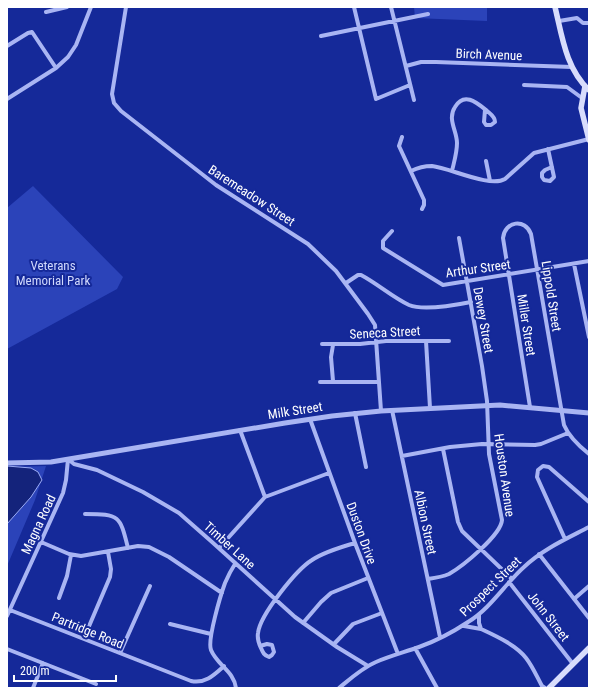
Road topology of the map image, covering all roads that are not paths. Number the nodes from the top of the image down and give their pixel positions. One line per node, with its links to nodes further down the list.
1 (67, 7): 7 (street)
2 (91, 7): 17 (street)
3 (126, 7): 42 (street, Baremeadow Street)
4 (354, 7): 12 (street)
5 (391, 7): 9 (street)
6 (555, 7): 10 (main road)
7 (46, 12)
8 (428, 14): 9 (street)
9 (394, 20): 12 (street); 15 (street)
10 (558, 21): 11 (street); 16 (main road)
11 (589, 23)
12 (359, 28): 13 (street); 18 (street)
13 (321, 36)
14 (7, 46): 17 (street)
15 (406, 66): 16 (street, Birch Avenue); 18 (street)
16 (572, 67): 20 (main road)
17 (56, 68): 22 (street)
18 (410, 85): 23 (street)
19 (524, 85): 21 (street)
20 (587, 88): 21 (main road)
21 (582, 98): 26 (main road)
22 (7, 99)
23 (414, 100)
24 (485, 110): 31 (street)
25 (402, 137): 30 (street)
26 (589, 139): 27 (street)
27 (548, 149): 29 (street); 32 (street)
28 (486, 161): 32 (street)
29 (552, 167)
30 (411, 171): 31 (street); 33 (street)
31 (452, 171): 32 (street)
32 (490, 180)
33 (422, 209)
34 (392, 231): 41 (street, Arthur Street)
35 (460, 238): 41 (street, Dewey Street)
36 (505, 246): 39 (street, Lippold Street); 40 (street, Miller Street)
37 (589, 261): 38 (street, Arthur Street)
38 (574, 264): 39 (street, Arthur Street); 44 (street)
39 (538, 269): 40 (street, Arthur Street); 57 (street, Lippold Street)
40 (509, 274): 41 (street, Arthur Street); 54 (street, Miller Street)
41 (468, 281): 43 (street, Dewey Street)
42 (346, 283): 43 (street); 47 (street, Baremeadow Street)
43 (471, 302): 53 (street, Dewey Street)
44 (589, 337)
45 (426, 341): 46 (street, Seneca Street); 47 (street, Seneca Street); 55 (street)
46 (449, 341)
47 (376, 342): 49 (street, Seneca Street); 52 (street, Baremeadow Street)
48 (322, 344): 49 (street, Seneca Street)
49 (334, 345): 50 (street)
50 (333, 381): 51 (street); 52 (street)
51 (320, 382)
52 (378, 382): 58 (street, Baremeadow Street)
53 (487, 405): 54 (street, Milk Street); 55 (street, Milk Street); 64 (street, Houston Avenue)
54 (530, 407): 57 (street, Milk Street)
55 (430, 408): 56 (street, Milk Street)
56 (392, 410): 58 (street, Milk Street); 67 (street, Albion Street)
57 (561, 410): 60 (street, Milk Street); 63 (street, Lippold Street)
58 (381, 411): 59 (street, Milk Street)
59 (355, 413): 61 (street, Milk Street); 70 (street)
60 (589, 413)
61 (310, 419): 62 (street, Milk Street); 71 (street, Duston Drive)
62 (240, 430): 68 (street, Milk Street); 72 (street)
63 (568, 432): 64 (street); 66 (street)
64 (488, 444): 65 (street); 81 (street, Houston Avenue)
65 (443, 449): 67 (street); 81 (street, John Street)
66 (589, 454)
67 (402, 456): 87 (street, Albion Street)
68 (68, 459): 69 (street, Milk Street); 77 (street, Magna Road); 80 (street, Timber Lane)
69 (7, 462)
70 (366, 467)
71 (329, 473): 72 (street); 78 (street, Duston Drive)
72 (265, 497): 80 (street)
73 (589, 502): 76 (street)
74 (85, 514): 79 (street)
75 (589, 527): 76 (street, Prospect Street)
76 (565, 539): 83 (street, Prospect Street)
77 (41, 542): 84 (street); 95 (street, Magna Road)
78 (355, 543): 86 (street, Duston Drive); 94 (street)
79 (128, 548): 82 (street); 91 (street)
80 (219, 548): 85 (street, Timber Lane)
81 (480, 549): 87 (street, Houston Avenue); 88 (street, John Street)
82 (108, 552): 84 (street); 105 (street)
83 (539, 554): 88 (street, Prospect Street); 93 (street)
84 (71, 555): 92 (street)
85 (235, 564): 91 (street); 94 (street, Timber Lane)
86 (368, 578): 96 (street, Duston Drive); 100 (street)
87 (428, 579): 106 (street, Albion Street)
88 (511, 580): 97 (street, Prospect Street); 115 (street, John Street)
89 (150, 586): 112 (street)
90 (589, 586): 93 (street)
91 (222, 593): 104 (street)
92 (59, 598)
93 (574, 599): 99 (street)
94 (276, 600): 100 (street, Timber Lane); 108 (street)
95 (10, 610): 98 (street, Magna Road); 105 (street, Partridge Road)
96 (382, 613): 107 (street); 113 (street, Duston Drive)
97 (479, 614): 102 (street, Prospect Street); 103 (street)
98 (7, 616)
99 (589, 618)
100 (303, 623): 107 (street, Timber Lane)
101 (170, 624): 104 (street)
102 (463, 626): 103 (street); 106 (street, Prospect Street)
103 (481, 629): 123 (street)
104 (211, 634): 116 (street)
105 (84, 638): 112 (street, Partridge Road)
106 (440, 638): 109 (street, Prospect Street)
107 (334, 644): 117 (street, Timber Lane)
108 (260, 646)
109 (415, 648): 113 (street, Prospect Street); 122 (street)
110 (589, 648): 115 (main road)
111 (7, 649): 114 (street)
112 (120, 653): 116 (street, Partridge Road)
113 (398, 654): 117 (street, Prospect Street)
114 (43, 664): 118 (street); 119 (street)
115 (573, 664): 124 (main road)
116 (224, 666): 120 (street)
117 (368, 666): 121 (street, Prospect Street)
118 (96, 684)
119 (33, 688)
120 (236, 688)
121 (338, 688)
122 (437, 688)
123 (546, 688)
124 (549, 688)

